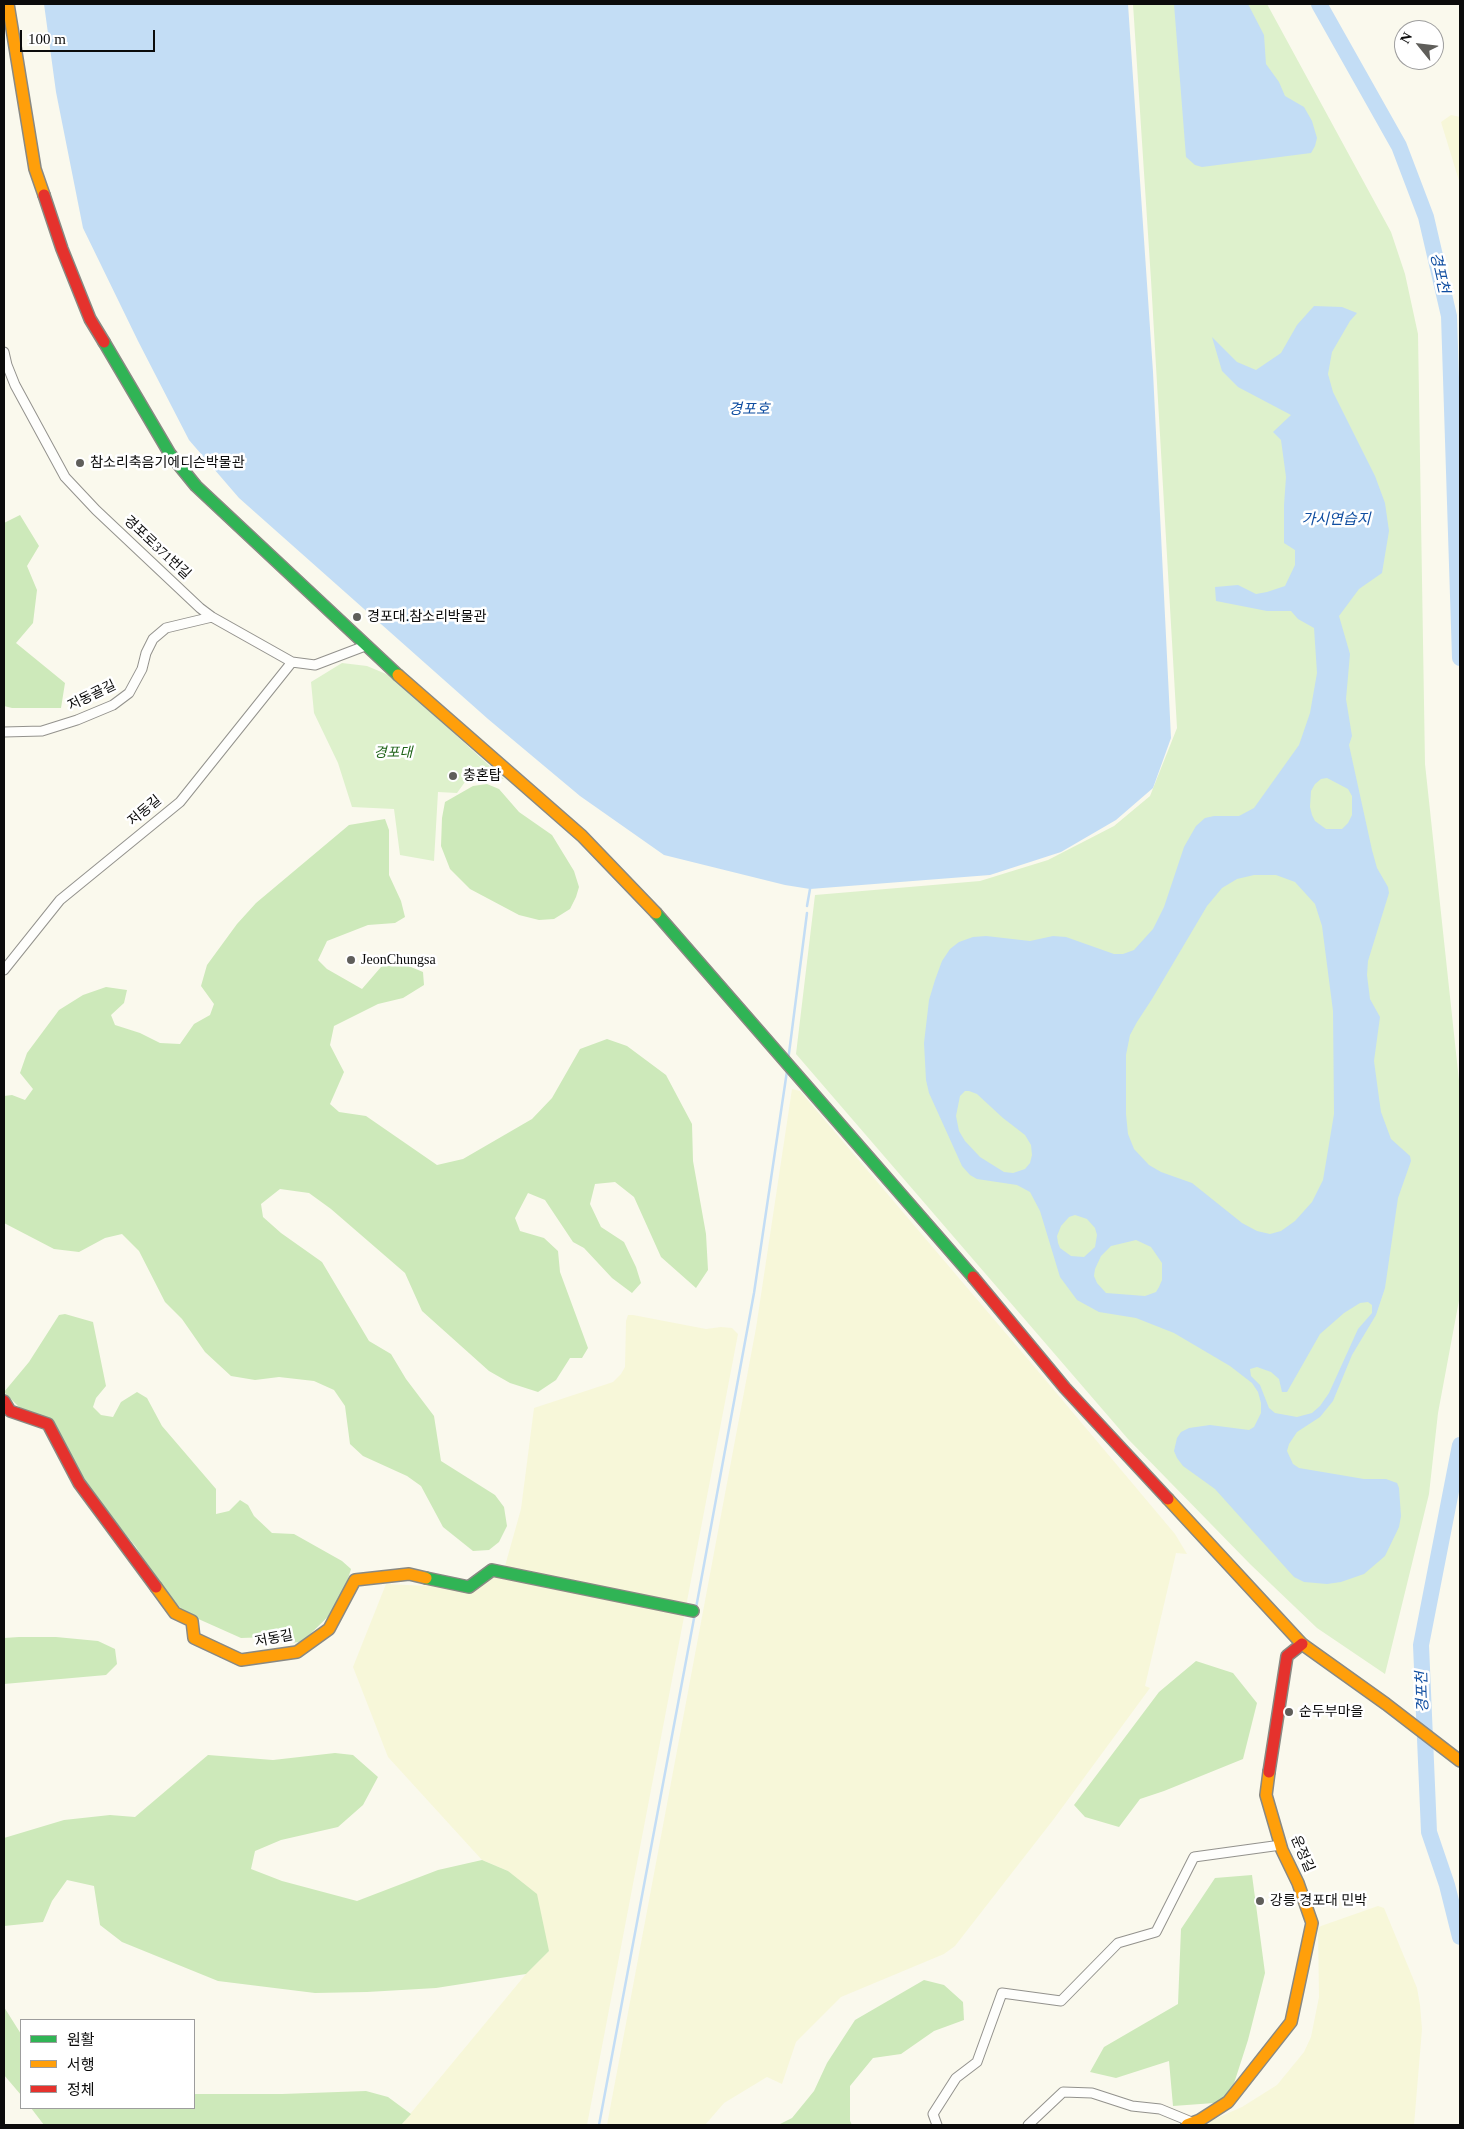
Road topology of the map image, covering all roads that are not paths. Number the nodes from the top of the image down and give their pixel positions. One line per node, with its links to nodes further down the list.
1 (8, 4): 4 (street)
2 (4, 352): 3 (street, 경포로371번길)
3 (212, 617): 5 (street, 경포로371번길); 6 (street, 저동골길)
4 (365, 646): 5 (street, 경포로371번길); 10 (street)
5 (292, 662): 7 (street, 저동길)
6 (4, 732)
7 (4, 970)
8 (4, 1401): 9 (street, 저동길)
9 (693, 1611)
10 (1302, 1644): 11 (street); 12 (street, 운정길)
11 (1460, 1761)
12 (1280, 1845): 13 (street, 운정길); 14 (street)
13 (1191, 2124): 15 (street)
14 (938, 2125)
15 (1028, 2125)

